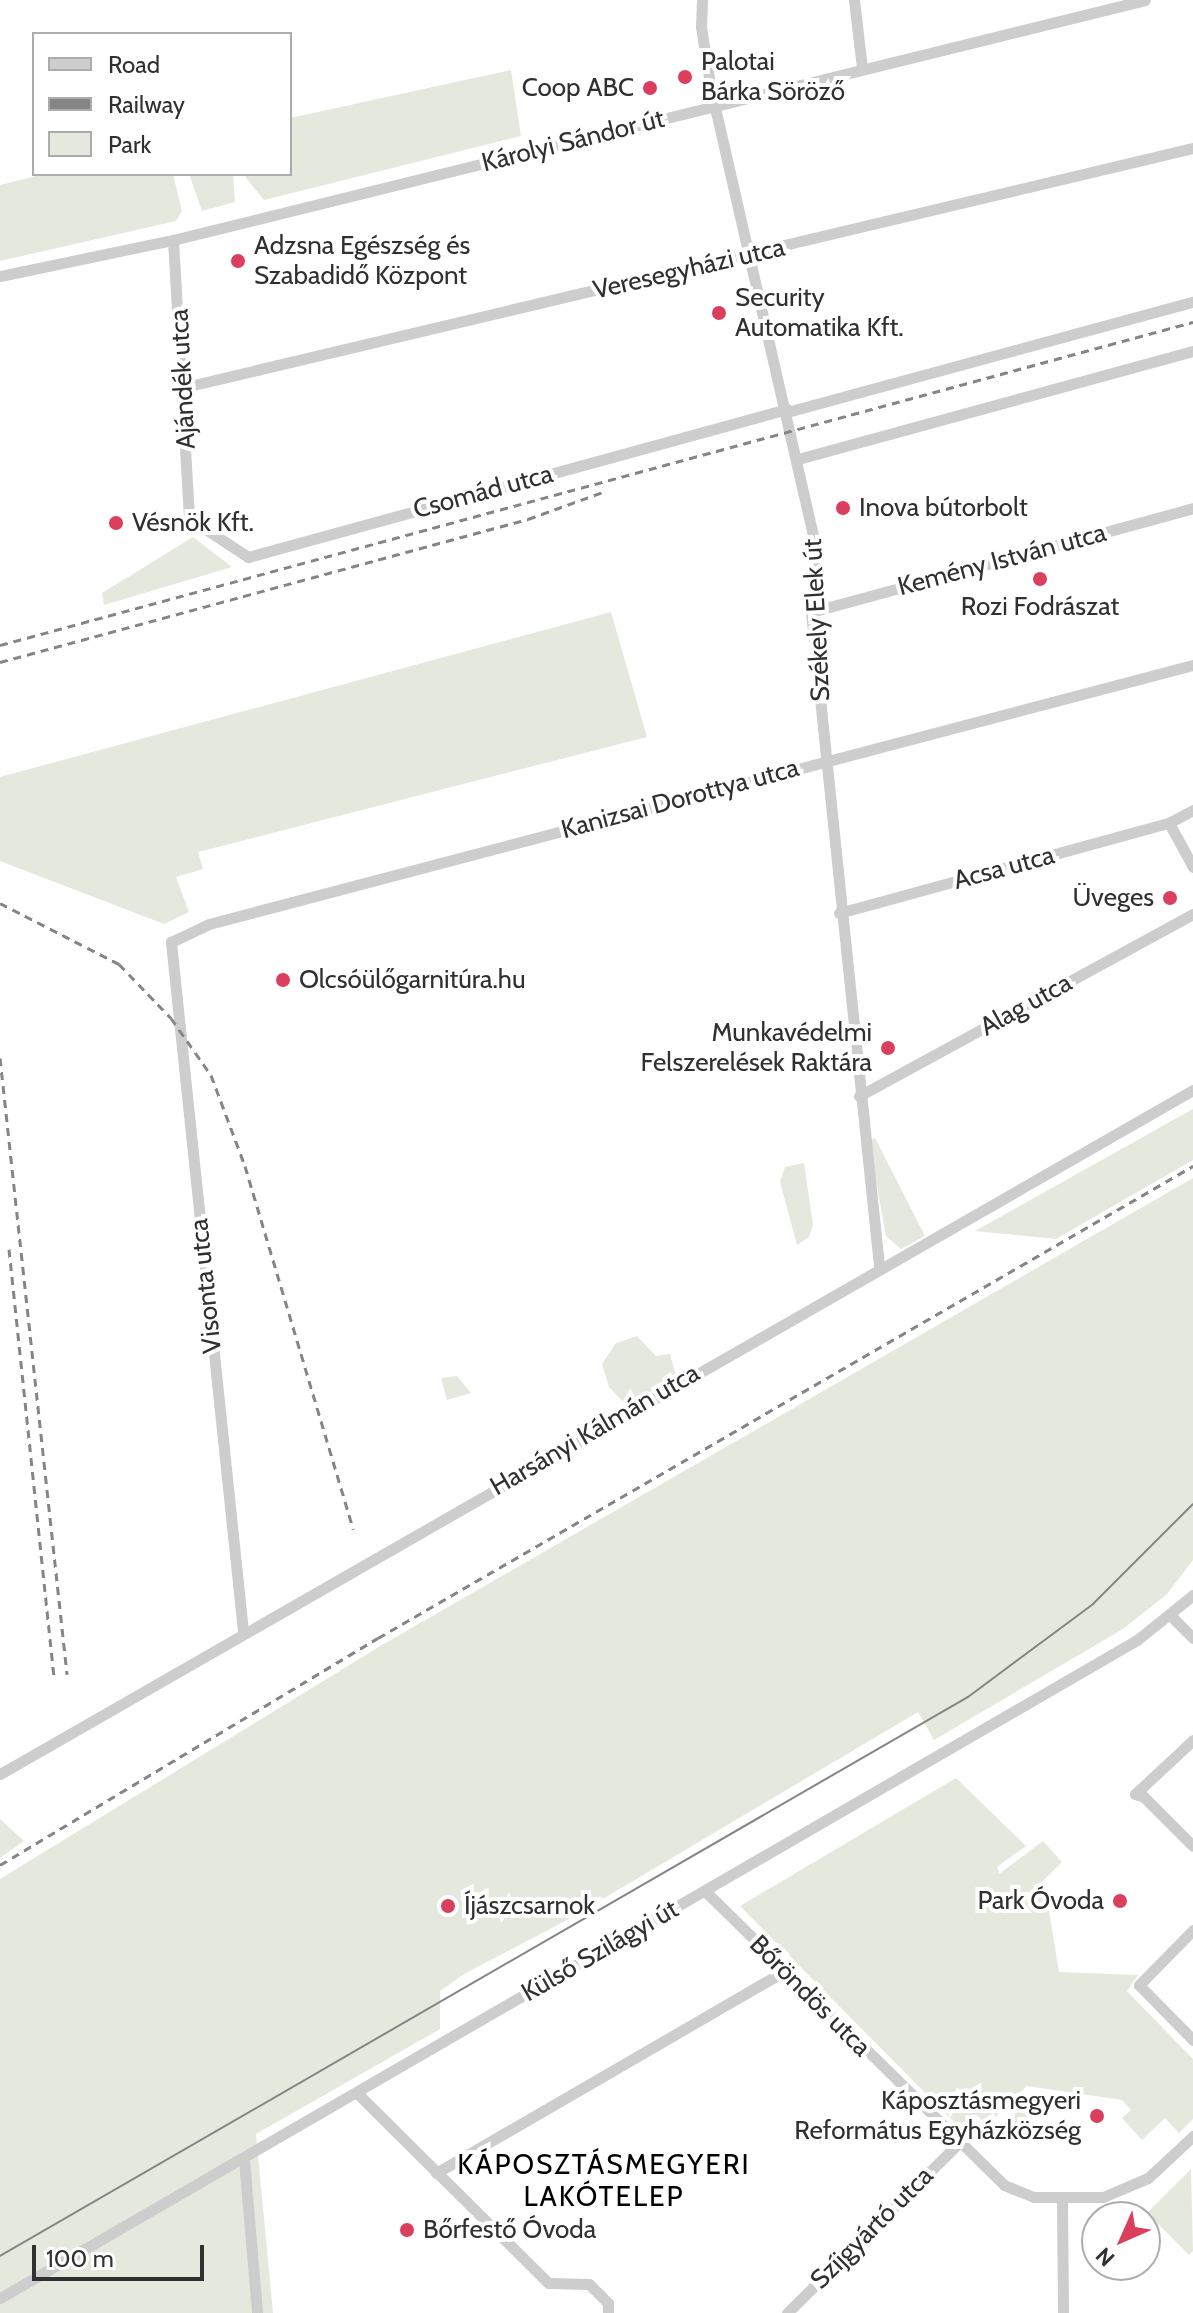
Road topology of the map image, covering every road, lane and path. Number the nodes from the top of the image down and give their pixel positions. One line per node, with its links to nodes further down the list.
1 (702, 0): 5 (street, Székely Elek út)
2 (854, 0): 4 (street)
3 (1145, 0): 4 (street, Károlyi Sándor út)
4 (862, 68): 5 (street, Károlyi Sándor út)
5 (715, 106): 7 (street, Károlyi Sándor út); 8 (street, Székely Elek út)
6 (1193, 148): 8 (street, Veresegyházi utca)
7 (173, 240): 9 (street, Károlyi Sándor út); 12 (street, Ajándék utca)
8 (749, 255): 12 (street, Veresegyházi utca); 13 (street, Székely Elek út)
9 (0, 276)
10 (1193, 302): 13 (street, Csomád utca)
11 (1193, 351): 14 (street)
12 (185, 387): 16 (street, Ajándék utca)
13 (787, 411): 14 (street, Székely Elek út); 16 (street, Csomád utca)
14 (798, 459): 17 (street, Székely Elek út)
15 (1193, 508): 17 (street, Kemény István utca)
16 (189, 518)
17 (811, 612): 19 (street, Székely Elek út)
18 (1193, 665): 19 (street, Kanizsai Dorottya utca)
19 (826, 760): 23 (street, Székely Elek út); 25 (street, Kanizsai Dorottya utca)
20 (1193, 810): 21 (street, Acsa utca)
21 (1169, 823): 22 (street); 23 (street, Acsa utca)
22 (1193, 867)
23 (839, 913): 27 (street, Székely Elek út)
24 (1193, 914): 27 (street, Alag utca)
25 (171, 942): 31 (street, Visonta utca)
26 (1193, 1090): 28 (street, Harsányi Kálmán utca)
27 (859, 1096): 28 (street, Székely Elek út)
28 (879, 1266): 31 (street, Harsányi Kálmán utca)
29 (1193, 1595): 30 (street, Külső Szilágyi út)
30 (1171, 1616): 32 (street); 36 (street, Külső Szilágyi út)
31 (243, 1631): 34 (street, Harsányi Kálmán utca)
32 (1193, 1638)
33 (1193, 1740): 35 (street)
34 (0, 1774)
35 (1193, 1846)
36 (705, 1891): 38 (street, Bőröndös utca); 40 (street, Külső Szilágyi út)
37 (1193, 1930): 39 (street)
38 (785, 1971): 42 (street, Bőröndös utca); 44 (street)
39 (1193, 2040)
40 (358, 2094): 43 (street, Külső Szilágyi út); 44 (street)
41 (1192, 2136): 45 (street, Bőröndös utca)
42 (958, 2144): 45 (street, Bőröndös utca); 49 (street, Szíjgyártó utca)
43 (244, 2160): 46 (street, Külső Szilágyi út); 47 (street)
44 (436, 2173): 48 (street)
45 (1062, 2200): 50 (street)
46 (0, 2298)
47 (257, 2313)
48 (608, 2313)
49 (787, 2313)
50 (1063, 2313)

